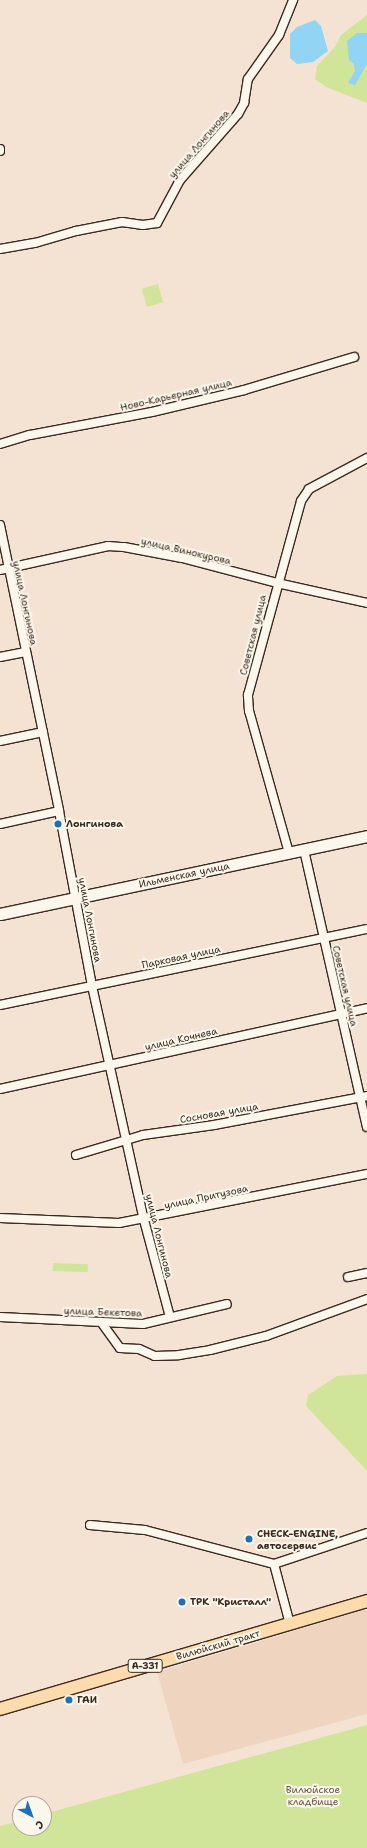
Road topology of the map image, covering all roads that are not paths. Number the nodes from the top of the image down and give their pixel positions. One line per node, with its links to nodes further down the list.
1 (293, 0): 2 (street, улица Лонгинова)
2 (0, 249)
3 (354, 357): 4 (street, Ново-Карьерная улица)
4 (0, 444)
5 (367, 458): 8 (street, Советская улица)
6 (0, 525): 7 (street, улица Лонгинова)
7 (4, 569): 8 (street, улица Винокурова); 10 (street, улица Лонгинова)
8 (277, 583): 9 (street, улица Винокурова); 18 (street, Советская улица)
9 (367, 603)
10 (26, 652): 11 (street); 12 (street, улица Лонгинова)
11 (0, 657)
12 (42, 732): 13 (street); 14 (street, улица Лонгинова)
13 (0, 741)
14 (59, 811): 15 (street); 19 (street, улица Лонгинова)
15 (0, 824)
16 (367, 836): 17 (main road, Ильменская улица)
17 (304, 850): 18 (main road, Ильменская улица); 22 (street, Советская улица)
18 (289, 853): 19 (main road, Ильменская улица)
19 (76, 898): 20 (main road, Ильменская улица); 23 (street, улица Лонгинова)
20 (0, 914)
21 (367, 929): 22 (street, Парковая улица)
22 (324, 938): 23 (street, Парковая улица); 26 (street, Советская улица)
23 (92, 986): 24 (street, Парковая улица); 27 (street, улица Лонгинова)
24 (0, 1006)
25 (367, 1008): 26 (street, улица Кочнева)
26 (341, 1013): 27 (street, улица Кочнева); 29 (street, Советская улица)
27 (111, 1064): 28 (street, улица Кочнева); 31 (street, улица Лонгинова)
28 (0, 1089)
29 (364, 1097): 30 (street, Советская улица); 31 (street, Сосновая улица)
30 (367, 1127)
31 (127, 1140): 32 (street, Сосновая улица); 35 (street, улица Лонгинова)
32 (76, 1155)
33 (367, 1174): 35 (street, улица Притузова)
34 (0, 1218): 35 (street, улица Притузова)
35 (144, 1220): 41 (street, улица Лонгинова)
36 (367, 1272): 37 (street)
37 (348, 1277)
38 (367, 1300): 42 (street)
39 (228, 1304): 41 (street, улица Бекетова)
40 (0, 1317): 42 (street, улица Бекетова)
41 (170, 1318): 42 (street, улица Бекетова)
42 (101, 1322)
43 (90, 1525): 45 (street)
44 (367, 1533): 45 (street)
45 (274, 1564): 47 (street)
46 (367, 1601): 47 (main road, Вилюйский тракт / А-331)
47 (290, 1624): 48 (main road, Вилюйский тракт / А-331)
48 (0, 1709)

